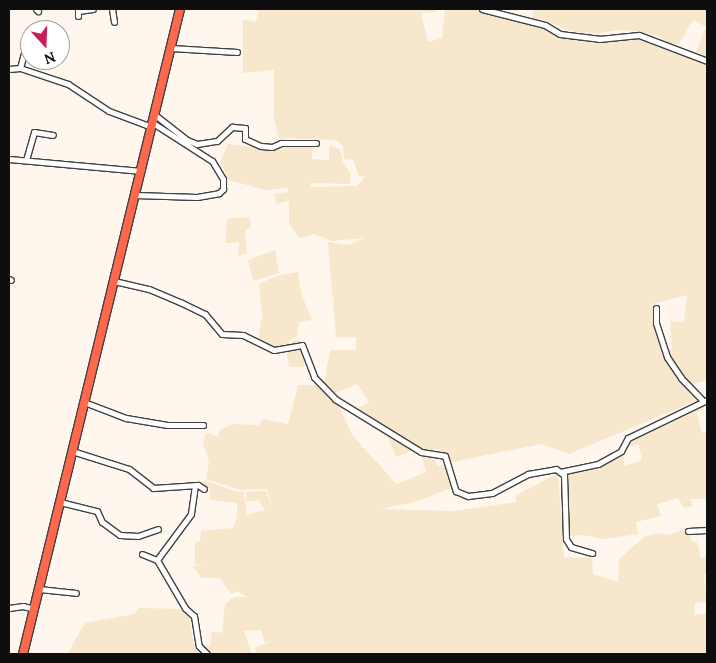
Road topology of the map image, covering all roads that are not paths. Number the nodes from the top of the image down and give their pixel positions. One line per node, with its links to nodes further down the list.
1 (93, 9): 6 (street)
2 (112, 9): 7 (street)
3 (180, 9): 8 (highway)
4 (482, 9): 5 (street)
5 (499, 11): 10 (street)
6 (78, 16)
7 (114, 22)
8 (171, 48): 9 (street); 12 (highway)
9 (237, 52)
10 (707, 61)
11 (26, 70): 12 (street)
12 (154, 122): 14 (street); 17 (highway); 18 (street)
13 (52, 135): 16 (street)
14 (316, 143)
15 (9, 159): 16 (street)
16 (26, 160): 17 (street)
17 (141, 171): 20 (highway)
18 (223, 179): 19 (street); 20 (street)
19 (230, 181)
20 (135, 195): 21 (highway)
21 (114, 281): 24 (highway); 27 (street)
22 (656, 308): 23 (street)
23 (705, 400): 27 (street)
24 (84, 402): 25 (street); 26 (highway)
25 (203, 426)
26 (72, 451): 28 (street); 30 (highway)
27 (560, 472): 34 (street)
28 (195, 485): 29 (street); 36 (street)
29 (204, 489)
30 (60, 502): 31 (street); 37 (highway)
31 (158, 530)
32 (707, 530): 33 (street)
33 (688, 531)
34 (592, 553)
35 (142, 554): 36 (street)
36 (157, 560): 42 (street)
37 (39, 589): 38 (street); 40 (highway)
38 (76, 593)
39 (9, 608): 40 (street)
40 (34, 609): 41 (highway)
41 (23, 654)
42 (207, 654)

